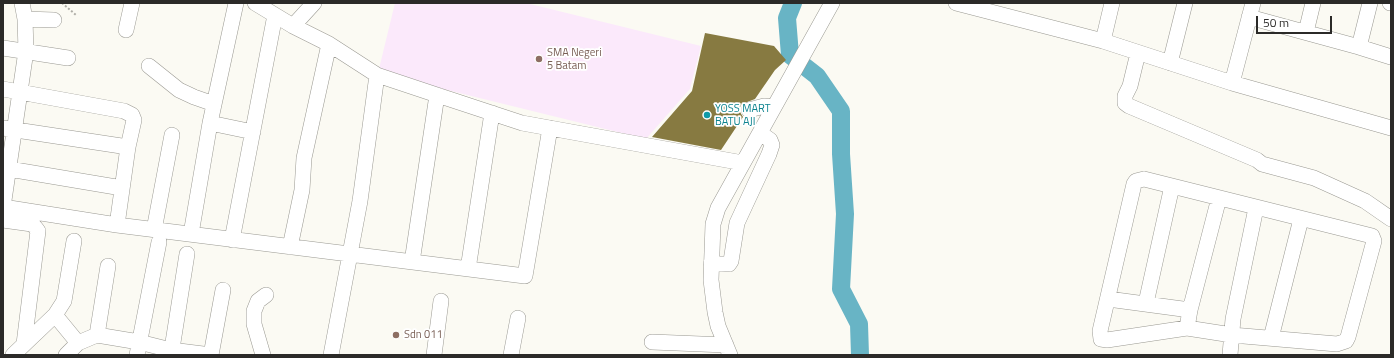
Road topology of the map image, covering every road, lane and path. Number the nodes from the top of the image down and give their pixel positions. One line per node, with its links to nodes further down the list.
1 (22, 3): 16 (street)
2 (62, 3): 14 (path)
3 (132, 3): 19 (street)
4 (236, 3): 36 (street)
5 (255, 3): 15 (street)
6 (314, 3): 18 (street)
7 (832, 3): 37 (street)
8 (956, 3): 21 (street)
9 (1112, 3): 21 (street)
10 (1185, 3): 29 (street)
11 (1312, 3): 20 (street)
12 (1370, 3): 23 (street)
13 (1251, 10): 20 (street); 32 (street)
14 (76, 14)
15 (275, 15): 18 (street); 44 (street)
16 (25, 19): 17 (street); 25 (street)
17 (54, 20)
18 (292, 26): 22 (street)
19 (126, 30)
20 (1306, 32): 23 (street)
21 (1103, 41): 26 (street)
22 (329, 44): 31 (street); 63 (street)
23 (1359, 47): 27 (street)
24 (3, 48): 25 (street)
25 (26, 51): 28 (street); 34 (street)
26 (1138, 53): 29 (street); 56 (street)
27 (1391, 57)
28 (68, 58)
29 (1170, 63): 32 (street)
30 (149, 66): 36 (street)
31 (377, 75): 35 (street); 65 (street)
32 (1232, 83): 42 (street)
33 (3, 89): 34 (street)
34 (20, 92): 43 (street); 47 (street)
35 (437, 95): 39 (street); 66 (street)
36 (214, 104): 40 (street)
37 (774, 107): 38 (street); 45 (street)
38 (749, 110)
39 (492, 113): 41 (street); 69 (street)
40 (210, 123): 44 (street); 59 (street)
41 (550, 128): 48 (street); 69 (street)
42 (1391, 128)
43 (9, 129): 47 (street); 49 (street)
44 (253, 132): 61 (street)
45 (760, 133): 48 (street); 67 (street)
46 (172, 135): 60 (street)
47 (128, 147): 51 (street)
48 (743, 163): 67 (street)
49 (6, 168): 51 (street); 53 (street)
50 (1172, 186): 52 (street); 72 (street); 74 (street)
51 (122, 188): 58 (street)
52 (1218, 198): 54 (street); 75 (street)
53 (3, 207): 58 (street)
54 (1256, 208): 55 (street); 80 (street)
55 (1301, 219): 81 (street); 81 (street)
56 (1391, 219)
57 (3, 220): 83 (street)
58 (117, 225): 60 (street)
59 (191, 234): 60 (street); 61 (street)
60 (156, 236): 84 (street)
61 (232, 240): 63 (street)
62 (74, 241): 76 (street)
63 (290, 247): 65 (street)
64 (187, 254): 87 (street)
65 (351, 254): 66 (street); 91 (street)
66 (412, 262): 69 (street)
67 (711, 263): 86 (street)
68 (108, 266): 79 (street)
69 (468, 269)
70 (222, 290): 89 (street)
71 (266, 295): 90 (street)
72 (1108, 299): 74 (street); 78 (street)
73 (441, 301): 92 (street)
74 (1146, 303): 75 (street)
75 (1190, 310): 78 (street)
76 (54, 315): 83 (street); 85 (street)
77 (518, 318): 93 (street)
78 (1187, 328): 80 (street)
79 (97, 334): 84 (street); 85 (street)
80 (1232, 335): 81 (street); 94 (street)
81 (1271, 338)
82 (652, 342): 86 (street)
83 (24, 344): 88 (street)
84 (138, 349): 87 (street)
85 (75, 350)
86 (728, 350)
87 (171, 352): 89 (street)
88 (13, 355)
89 (211, 355)
90 (263, 355)
91 (331, 355)
92 (434, 355)
93 (511, 355)
94 (1230, 355)

